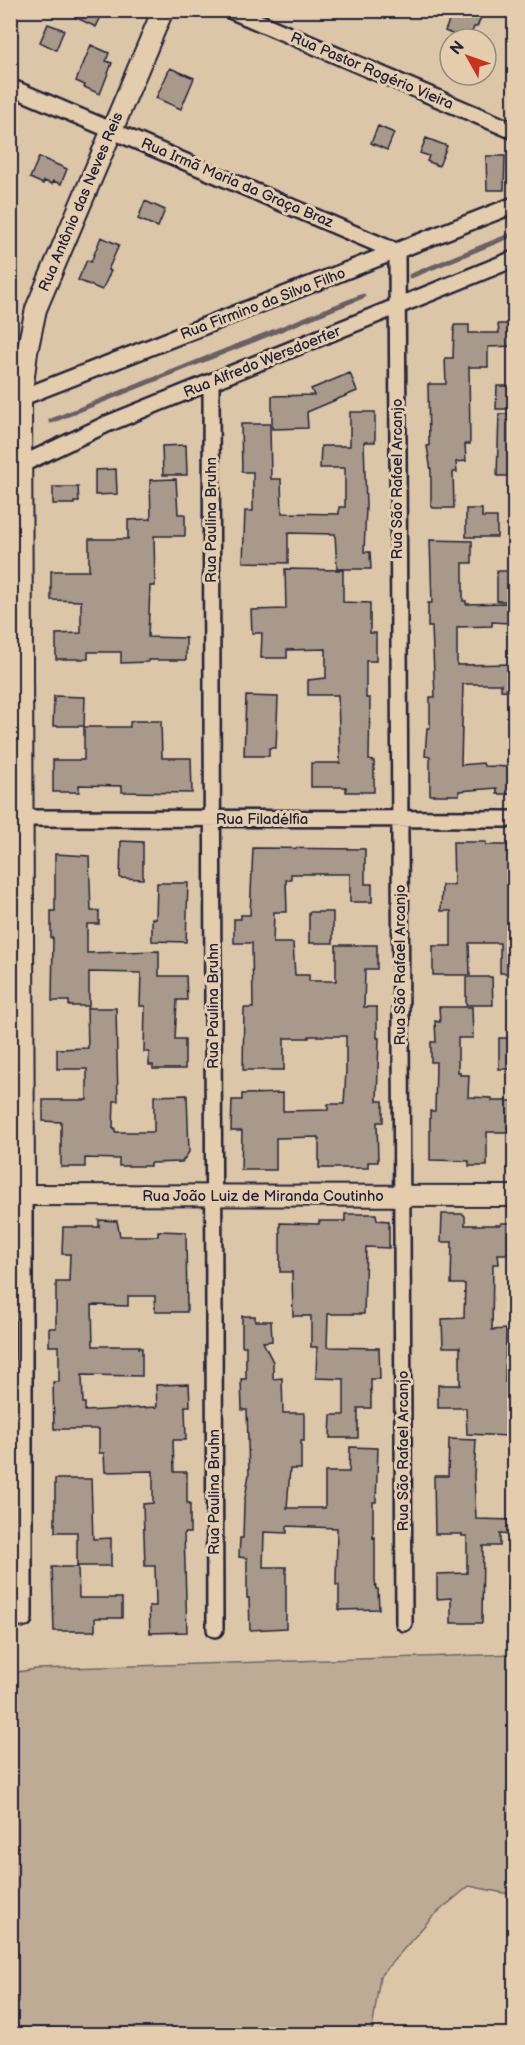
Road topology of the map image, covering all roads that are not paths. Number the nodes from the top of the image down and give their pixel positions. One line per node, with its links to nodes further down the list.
1 (163, 10): 4 (street, Rua Antônio das Neves Reis)
2 (230, 10): 5 (street, Rua Pastor Rogério Vieira)
3 (10, 87): 4 (street, Rua Irmã Maria da Graça Braz)
4 (112, 130): 7 (street, Rua Irmã Maria da Graça Braz); 11 (street, Rua Antônio das Neves Reis)
5 (514, 131)
6 (514, 205): 7 (street, Rua Firmino da Silva Filho)
7 (397, 252): 9 (street, Rua São Rafael Arcanjo); 11 (street, Rua Firmino da Silva Filho)
8 (514, 259): 9 (street, Rua Alfredo Wersdoerfer)
9 (396, 308): 10 (street, Rua Alfredo Wersdoerfer); 15 (street, Rua São Rafael Arcanjo)
10 (211, 384): 12 (street, Rua Alfredo Wersdoerfer); 14 (street, Rua Paulina Bruhn)
11 (16, 400): 12 (street, Rua Antônio das Neves Reis)
12 (16, 468): 13 (street, Rua Antônio das Neves Reis)
13 (16, 818): 14 (street, Rua Filadélfia); 17 (street, Rua Antônio das Neves Reis)
14 (212, 819): 15 (street, Rua Filadélfia); 18 (street, Rua Paulina Bruhn)
15 (399, 819): 16 (street, Rua Filadélfia); 19 (street, Rua São Rafael Arcanjo)
16 (514, 819)
17 (17, 1195): 18 (street, Rua João Luiz de Miranda Coutinho); 21 (street)
18 (213, 1196): 19 (street, Rua João Luiz de Miranda Coutinho); 23 (street, Rua Paulina Bruhn)
19 (401, 1196): 20 (street, Rua João Luiz de Miranda Coutinho); 22 (street, Rua São Rafael Arcanjo)
20 (514, 1196)
21 (24, 1619)
22 (404, 1623)
23 (215, 1629)

